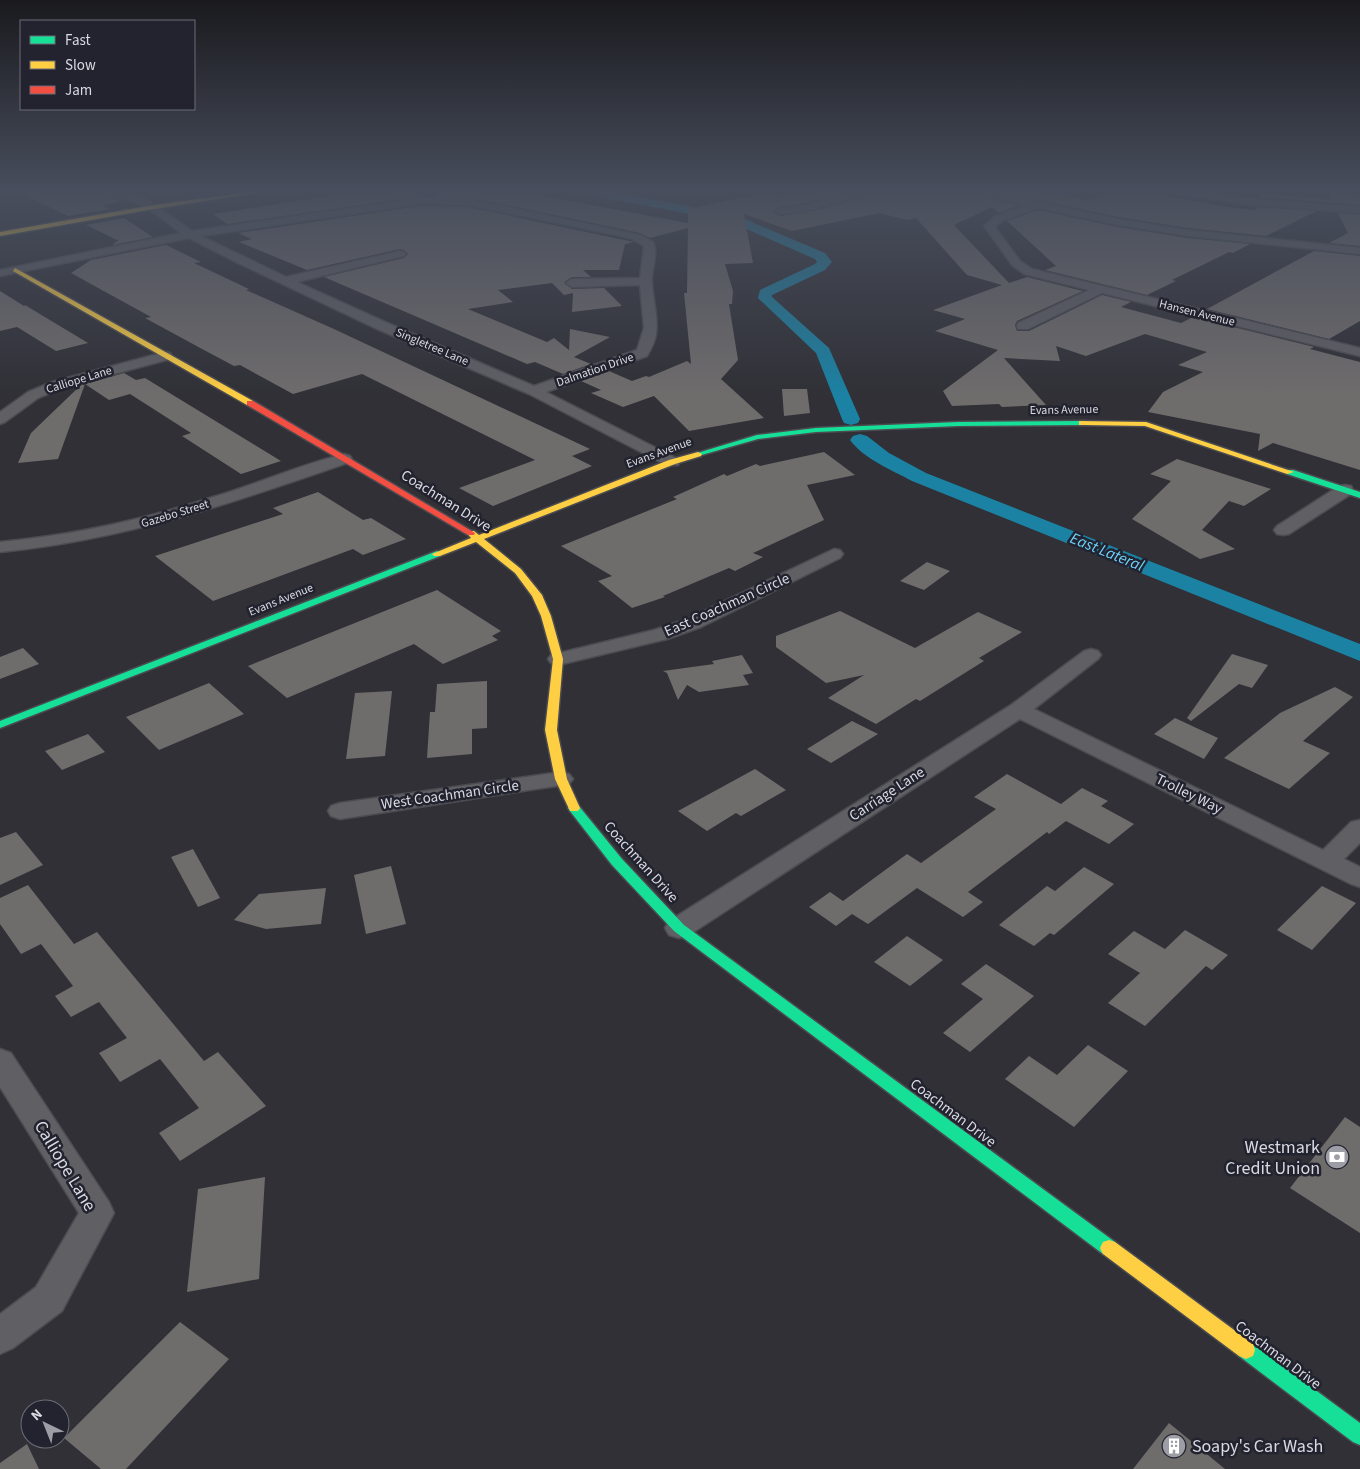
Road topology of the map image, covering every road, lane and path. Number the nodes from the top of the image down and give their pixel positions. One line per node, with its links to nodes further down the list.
1 (66, 260): 6 (street)
2 (242, 260): 8 (street, Singletree Lane)
3 (376, 260): 8 (street)
4 (649, 260): 9 (street, Dalmation Drive)
5 (1013, 260): 11 (street, Hansen Avenue)
6 (15, 270): 7 (street); 14 (street, Coachman Drive)
7 (0, 273)
8 (285, 281): 15 (street, Singletree Lane)
9 (646, 281): 10 (street); 15 (street, Dalmation Drive)
10 (572, 283)
11 (1100, 290): 12 (street); 13 (street, Hansen Avenue)
12 (1023, 326)
13 (1360, 352)
14 (165, 356): 16 (street, Calliope Lane); 17 (street, Coachman Drive)
15 (534, 391): 18 (street, Singletree Lane)
16 (0, 419)
17 (344, 459): 21 (street, Coachman Drive); 22 (street, Gazebo Street)
18 (672, 462): 19 (street, Evans Avenue); 21 (street, Evans Avenue)
19 (1353, 492): 20 (street)
20 (1283, 530)
21 (478, 537): 25 (street, Coachman Drive); 27 (street, Evans Avenue)
22 (0, 547)
23 (834, 554): 25 (street, East Coachman Circle)
24 (1091, 656): 26 (street, Carriage Lane)
25 (558, 659): 28 (street, Coachman Drive)
26 (1019, 710): 31 (street, Trolley Way); 33 (street, Carriage Lane)
27 (0, 725)
28 (561, 779): 29 (street, West Coachman Circle); 33 (street, Coachman Drive)
29 (340, 811)
30 (1360, 828): 31 (street)
31 (1327, 861): 32 (street, Trolley Way)
32 (1360, 878)
33 (680, 928): 36 (street, Coachman Drive)
34 (0, 1061): 35 (street, Calliope Lane)
35 (0, 1336)
36 (1360, 1435)

